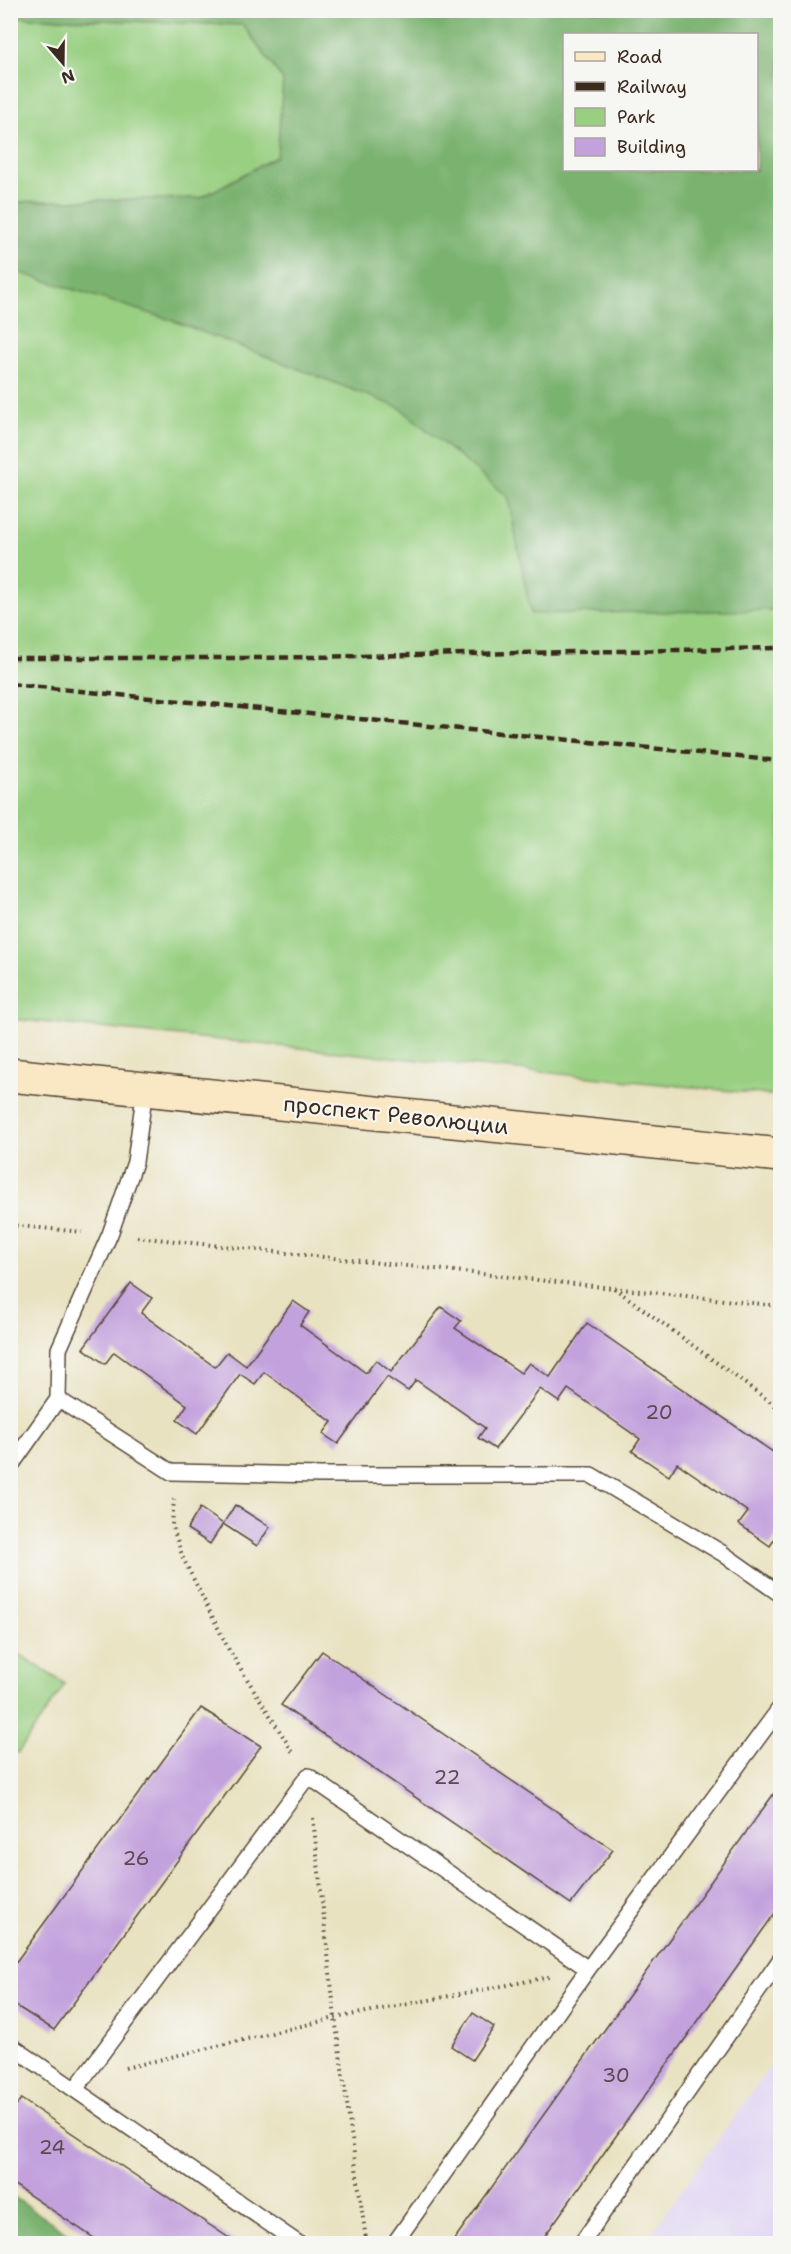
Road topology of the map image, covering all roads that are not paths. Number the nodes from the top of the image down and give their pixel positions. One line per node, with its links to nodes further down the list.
1 (10, 1075): 2 (main road, проспект Революции)
2 (145, 1089): 3 (main road, проспект Революции); 4 (lane)
3 (780, 1155)
4 (58, 1399): 5 (lane); 6 (lane)
5 (10, 1467)
6 (780, 1594)
7 (780, 1708): 9 (lane)
8 (780, 1960): 14 (lane)
9 (588, 1969): 11 (lane); 13 (lane)
10 (10, 2045): 11 (lane)
11 (79, 2083): 12 (lane)
12 (299, 2244)
13 (394, 2244)
14 (581, 2244)

